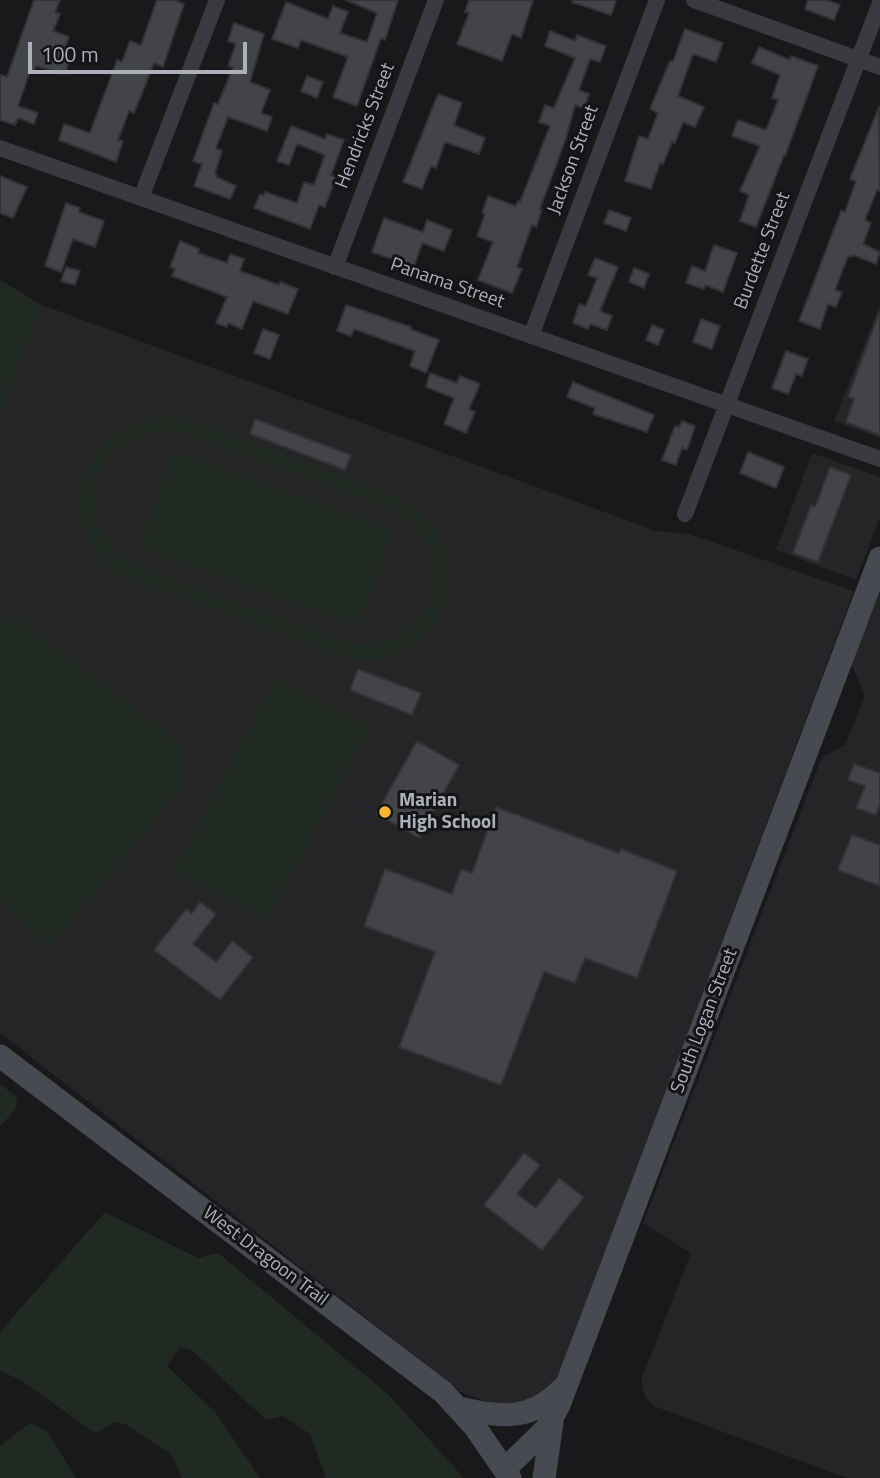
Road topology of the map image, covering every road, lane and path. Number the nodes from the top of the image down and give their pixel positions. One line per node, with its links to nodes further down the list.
1 (217, 0): 9 (street)
2 (436, 0): 10 (street, Hendricks Street)
3 (657, 0): 11 (street, Jackson Street)
4 (694, 0): 6 (street)
5 (880, 3): 6 (street, Burdette Street)
6 (859, 60): 7 (street); 12 (street, Burdette Street)
7 (880, 67)
8 (0, 148): 9 (street, Panama Street)
9 (142, 198): 10 (street, Panama Street)
10 (335, 267): 11 (street, Panama Street)
11 (531, 336): 12 (street, Panama Street)
12 (727, 404): 13 (street, Panama Street); 14 (street, Burdette Street)
13 (880, 459)
14 (685, 514)
15 (880, 558): 17 (street, South Logan Street)
16 (0, 1056): 18 (street, West Dragoon Trail)
17 (567, 1383): 18 (street); 19 (street, South Logan Street)
18 (458, 1408): 20 (street, West Dragoon Trail)
19 (553, 1418): 20 (street, South Logan Street); 21 (street)
20 (508, 1474)
21 (544, 1478)

